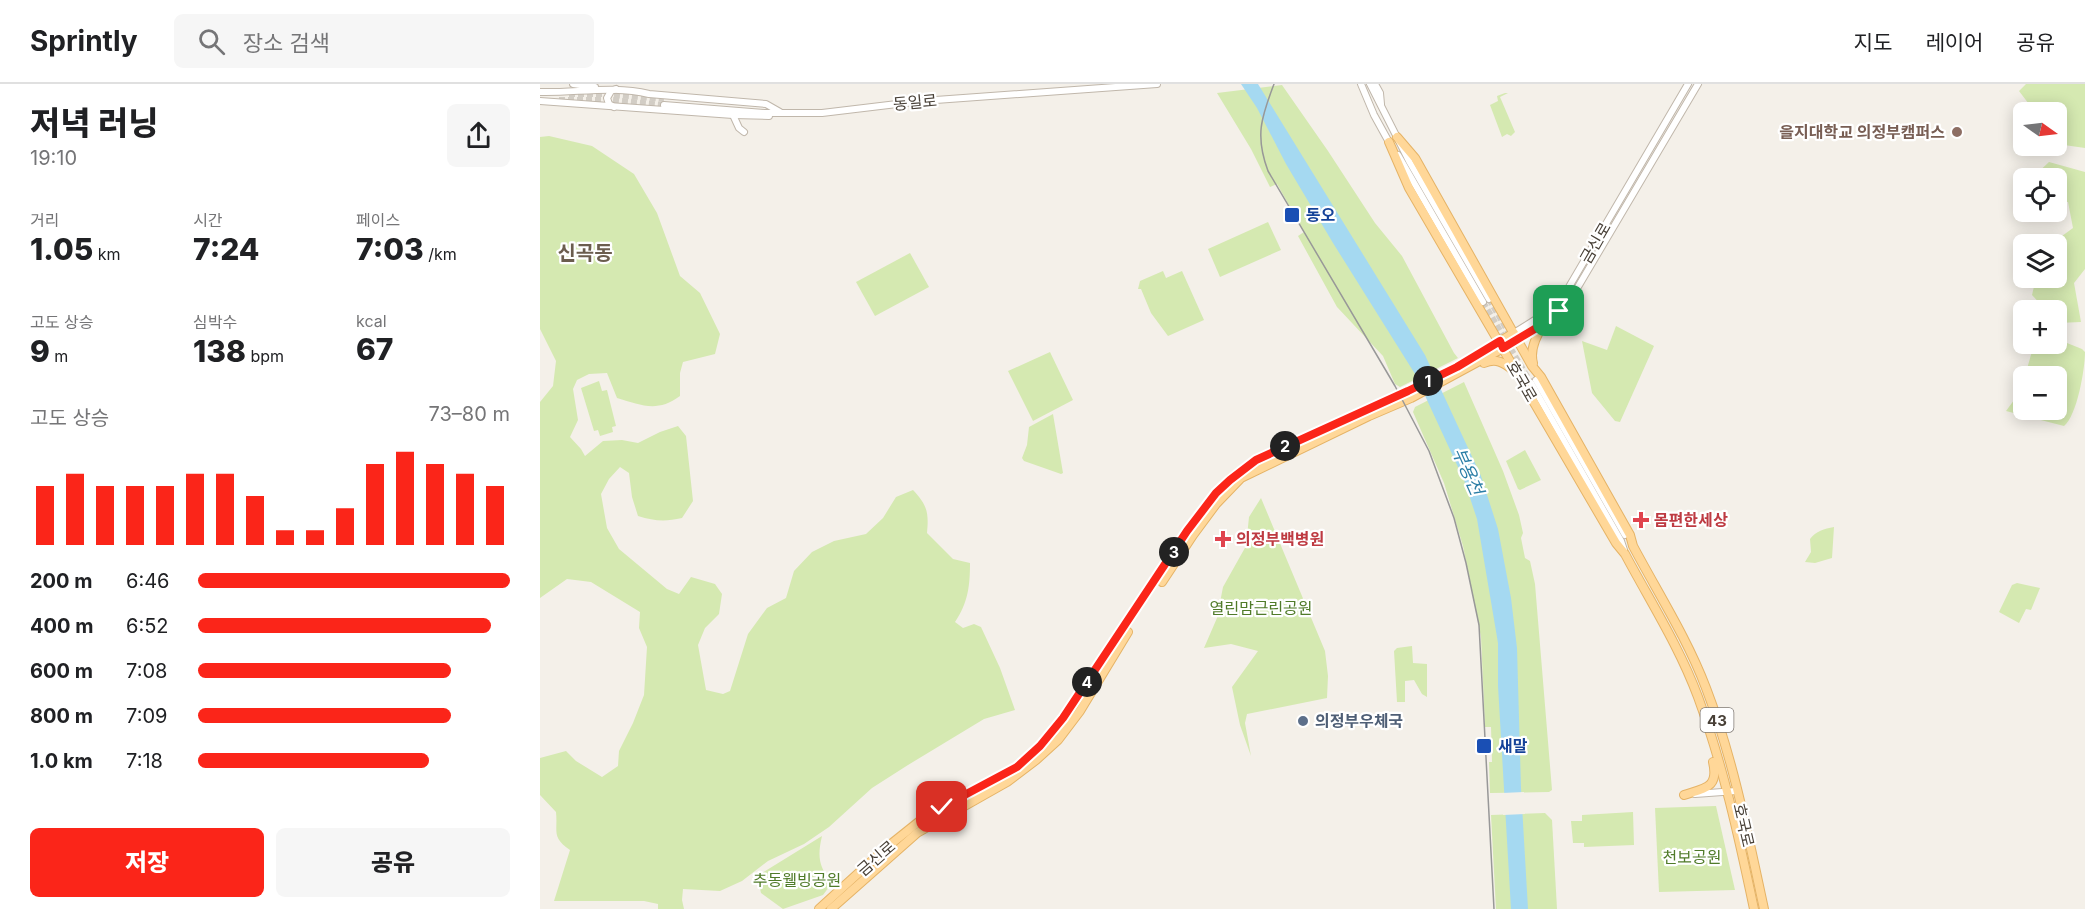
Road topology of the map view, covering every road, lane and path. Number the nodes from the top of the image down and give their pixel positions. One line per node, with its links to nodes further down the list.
1 (573, 84): 8 (street)
2 (1157, 84): 14 (street, 동일로)
3 (1360, 84): 17 (street, 호국로)
4 (1370, 84): 13 (street, 호국로)
5 (1375, 84): 13 (street)
6 (1688, 84): 20 (street, 금신로)
7 (1698, 84): 19 (street, 금신로)
8 (616, 89): 9 (street); 12 (street); 14 (street)
9 (540, 92)
10 (540, 101): 12 (street)
11 (664, 102): 14 (street, 동일로)
12 (615, 107): 15 (street)
13 (1382, 108): 17 (street, 호국로)
14 (781, 112): 16 (street)
15 (733, 116): 16 (street); 16 (street)
16 (750, 116)
17 (1393, 140): 18 (main road, 호국로); 18 (main road, 호국로)
18 (1486, 300): 20 (main road, 호국로); 21 (main road, 호국로)
19 (1545, 322): 20 (street, 금신로); 25 (main road)
20 (1516, 336): 21 (main road, 금신로); 25 (main road, 호국로 / 43)
21 (1501, 345): 22 (main road, 금신로); 23 (main road, 금신로); 24 (main road, 호국로)
22 (1469, 368): 23 (main road, 금신로); 24 (main road)
23 (1459, 370): 26 (main road)
24 (1518, 374): 25 (main road, 호국로 / 43)
25 (1534, 379): 27 (main road, 호국로 / 43); 28 (main road, 호국로 / 43)
26 (1410, 395): 30 (main road, 금신로); 31 (main road, 금신로)
27 (1707, 726): 28 (main road, 호국로 / 43); 29 (main road)
28 (1732, 792): 29 (street); 32 (main road, 호국로 / 43); 33 (main road, 호국로 / 43)
29 (1684, 795)
30 (819, 909)
31 (831, 909)
32 (1754, 909)
33 (1764, 909)

